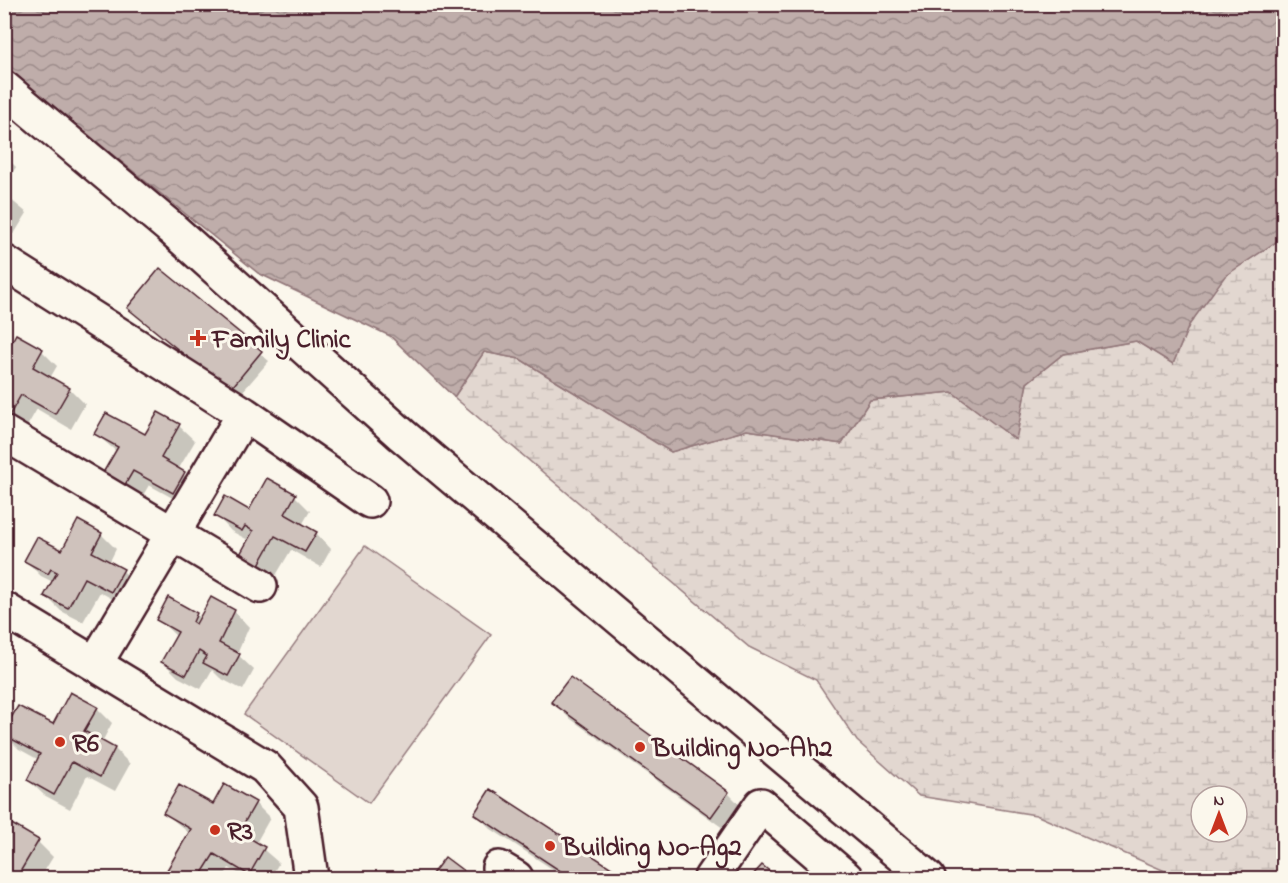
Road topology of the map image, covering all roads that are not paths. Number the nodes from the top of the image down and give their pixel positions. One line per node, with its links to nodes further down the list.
1 (4, 88): 13 (street)
2 (7, 268): 3 (street)
3 (243, 414): 5 (street); 6 (street)
4 (4, 433): 6 (street)
5 (370, 501)
6 (172, 533): 7 (street); 9 (street)
7 (260, 586)
8 (4, 609): 9 (street)
9 (95, 664): 10 (street)
10 (311, 879)
11 (711, 879): 12 (street)
12 (846, 879)
13 (928, 879)

